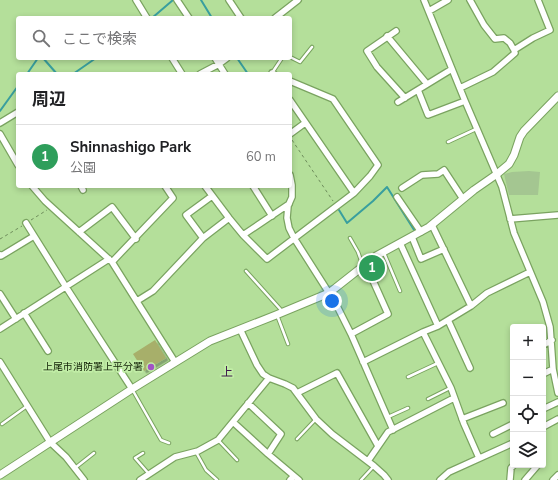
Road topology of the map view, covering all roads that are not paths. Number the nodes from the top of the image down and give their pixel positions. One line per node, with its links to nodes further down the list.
1 (136, 0): 10 (street)
2 (178, 0): 11 (street)
3 (229, 0): 12 (street)
4 (298, 0): 13 (street)
5 (424, 0): 9 (street)
6 (448, 0): 9 (street)
7 (470, 0): 17 (street)
8 (538, 0): 17 (street)
9 (429, 11): 24 (street)
10 (146, 16)
11 (188, 16)
12 (240, 16)
13 (278, 16)
14 (396, 30): 15 (street)
15 (387, 36): 30 (street); 34 (street)
16 (312, 47): 18 (lane)
17 (514, 50): 31 (street)
18 (292, 58)
19 (173, 60): 25 (street)
20 (216, 60): 23 (street)
21 (224, 60): 23 (street)
22 (281, 60): 28 (lane)
23 (219, 64): 26 (street); 27 (street)
24 (452, 69): 30 (street); 31 (street)
25 (181, 72)
26 (204, 72)
27 (224, 72)
28 (273, 72)
29 (292, 82): 53 (street)
30 (427, 84): 32 (street)
31 (460, 88): 35 (street)
32 (418, 90): 34 (street); 35 (street)
33 (558, 96): 46 (street)
34 (405, 98): 36 (street)
35 (465, 101): 41 (street)
36 (398, 102)
37 (292, 103): 40 (street)
38 (16, 113): 39 (street)
39 (0, 123)
40 (305, 123): 42 (street); 53 (street)
41 (476, 128): 44 (lane); 46 (street)
42 (292, 133)
43 (0, 134): 45 (street)
44 (448, 142)
45 (16, 162)
46 (497, 174): 56 (street); 61 (street)
47 (34, 188): 64 (street)
48 (166, 188): 72 (street)
49 (208, 188): 54 (street)
50 (254, 188): 59 (street)
51 (292, 188): 57 (street)
52 (402, 188): 56 (street)
53 (354, 193): 70 (street)
54 (212, 196): 60 (street); 69 (street)
55 (398, 198): 65 (street)
56 (463, 199): 63 (street)
57 (289, 204): 59 (street); 70 (street)
58 (558, 215): 61 (street)
59 (272, 216): 66 (street)
60 (229, 218): 66 (street); 69 (street)
61 (510, 218): 80 (street)
62 (26, 223): 67 (street)
63 (432, 225): 65 (street); 74 (street)
64 (79, 232): 72 (street); 77 (street)
65 (421, 232): 68 (street)
66 (243, 235): 70 (street)
67 (34, 236): 76 (street); 81 (street)
68 (412, 236): 73 (street); 74 (street)
69 (202, 238): 85 (street)
70 (294, 238): 83 (street)
71 (350, 238): 78 (lane)
72 (136, 239): 77 (street)
73 (400, 243): 75 (street); 91 (street)
74 (444, 250): 86 (street)
75 (384, 252): 78 (street); 82 (lane)
76 (0, 255)
77 (111, 261): 81 (street); 85 (street)
78 (364, 266): 83 (street); 95 (street)
79 (246, 271): 88 (lane)
80 (530, 272): 86 (street); 96 (street)
81 (66, 287): 87 (street); 110 (street)
82 (400, 291)
83 (330, 292): 88 (street); 95 (street)
84 (0, 294): 89 (street)
85 (137, 301): 101 (street)
86 (471, 306): 90 (street)
87 (24, 313): 89 (street); 99 (street)
88 (280, 314): 93 (street); 98 (lane)
89 (16, 319): 92 (street)
90 (448, 320): 91 (street); 104 (street)
91 (438, 326): 94 (street)
92 (0, 329)
93 (240, 329): 101 (street); 108 (street)
94 (424, 332): 102 (street); 103 (street)
95 (351, 334): 102 (street)
96 (552, 340): 97 (street); 105 (street)
97 (546, 343)
98 (288, 344)
99 (48, 351)
100 (0, 362): 118 (street)
101 (175, 362): 110 (street)
102 (363, 362): 121 (street)
103 (439, 363): 107 (lane); 109 (street)
104 (470, 368)
105 (553, 369): 106 (street); 112 (street)
106 (546, 372)
107 (408, 377)
108 (269, 378): 111 (street); 116 (street)
109 (451, 388): 113 (street); 114 (lane)
110 (132, 389): 133 (street); 134 (lane)
111 (297, 393): 122 (street); 136 (street)
112 (558, 393)
113 (454, 398): 123 (street); 129 (street)
114 (428, 399)
115 (558, 402): 120 (street)
116 (248, 403): 125 (street); 140 (street)
117 (503, 403): 123 (street)
118 (28, 406): 126 (lane); 133 (street)
119 (408, 408): 121 (lane)
120 (546, 408)
121 (387, 418): 129 (street)
122 (316, 419): 131 (lane); 143 (street)
123 (462, 419): 141 (street)
124 (558, 419): 127 (street)
125 (233, 422): 132 (street); 140 (street)
126 (2, 424)
127 (546, 425)
128 (510, 426): 130 (street)
129 (393, 430): 136 (street)
130 (493, 434)
131 (297, 439)
132 (218, 440): 137 (street); 142 (lane)
133 (50, 442): 145 (street); 149 (street)
134 (169, 443)
135 (510, 444): 141 (street)
136 (378, 446): 143 (street)
137 (196, 452): 148 (street); 154 (lane)
138 (94, 453): 145 (lane)
139 (143, 453): 148 (lane)
140 (268, 454): 151 (street)
141 (479, 458): 157 (street)
142 (237, 460)
143 (368, 461): 144 (street)
144 (374, 466): 155 (lane); 156 (street)
145 (74, 468): 152 (street)
146 (511, 468): 158 (street)
147 (535, 468): 159 (street)
148 (149, 474): 153 (street)
149 (0, 475)
150 (558, 475): 160 (street)
151 (294, 479)
152 (84, 480)
153 (140, 480)
154 (217, 480)
155 (361, 480)
156 (388, 480)
157 (440, 480)
158 (510, 480)
159 (525, 480)
160 (553, 480)

